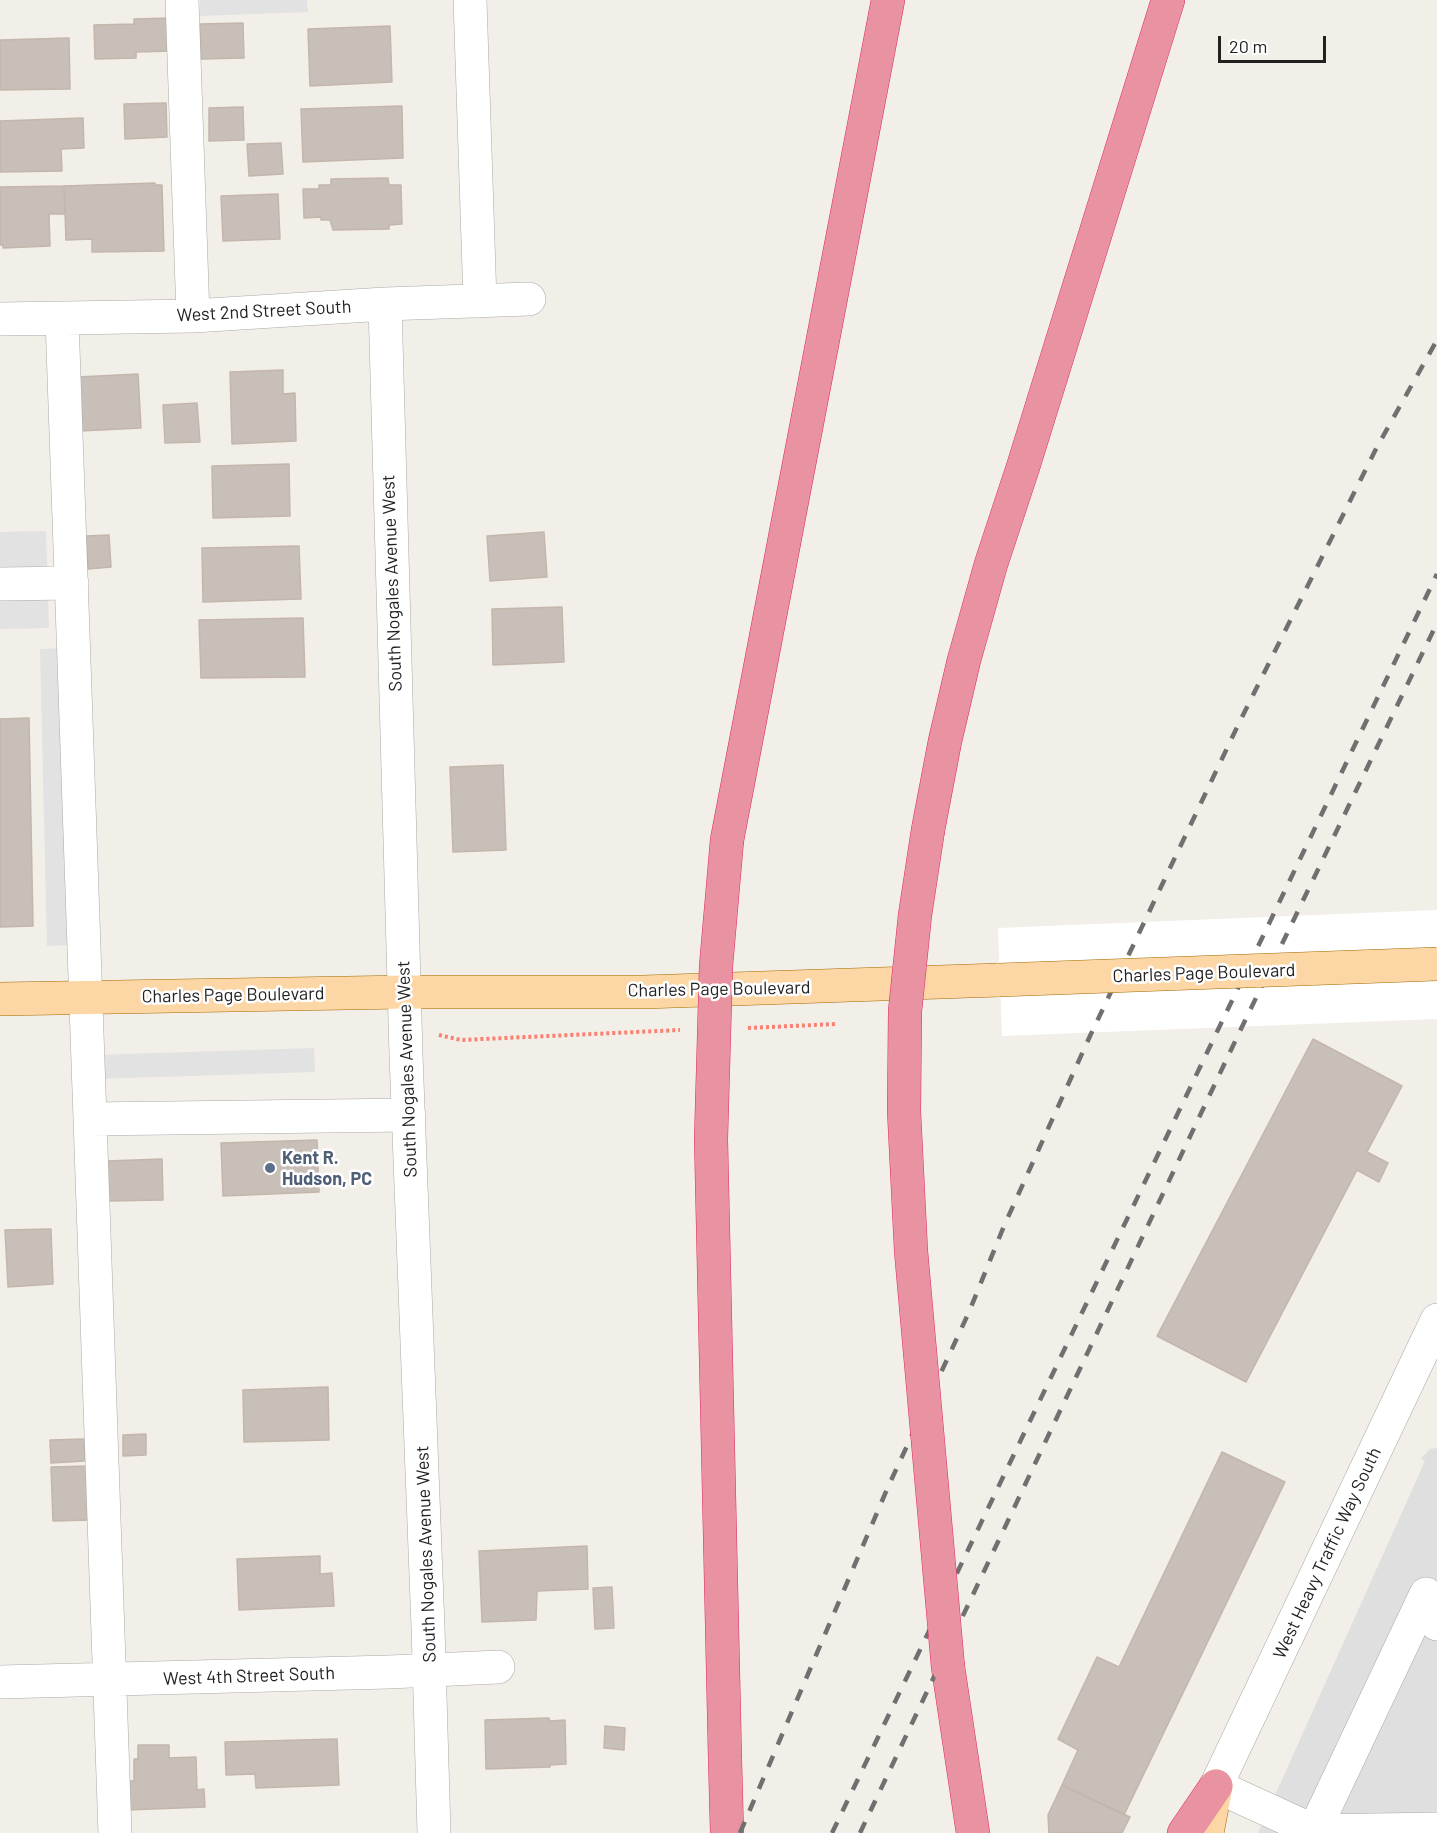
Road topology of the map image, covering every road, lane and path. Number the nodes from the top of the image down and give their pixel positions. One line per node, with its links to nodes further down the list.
1 (182, 0): 8 (street)
2 (470, 0): 6 (street)
3 (888, 0): 31 (highway, bridge)
4 (1168, 0): 22 (highway, bridge)
5 (529, 299): 6 (street, West 2nd Street South)
6 (480, 301): 7 (street, West 2nd Street South)
7 (385, 304): 8 (street, West 2nd Street South); 14 (street, South Nogales Avenue West)
8 (194, 316): 10 (street, West 2nd Street South)
9 (0, 319): 10 (street, West 2nd Street South)
10 (62, 319): 11 (street)
11 (72, 582): 12 (street); 15 (street)
12 (0, 584)
13 (1437, 964): 14 (main road, Charles Page Boulevard, bridge)
14 (405, 992): 15 (main road, Charles Page Boulevard); 17 (street, South Nogales Avenue West)
15 (87, 997): 16 (main road, Charles Page Boulevard); 18 (street)
16 (0, 999)
17 (409, 1115): 18 (street); 23 (street, South Nogales Avenue West)
18 (90, 1119): 24 (street)
19 (1437, 1320): 26 (street, West Heavy Traffic Way South)
20 (1437, 1624): 28 (street)
21 (498, 1667): 23 (street, West 4th Street South)
22 (948, 1667): 32 (highway); 33 (highway)
23 (430, 1670): 24 (street, West 4th Street South); 30 (street, South Nogales Avenue West)
24 (110, 1680): 25 (street, West 4th Street South); 29 (street)
25 (0, 1682)
26 (1216, 1786): 28 (street); 34 (highway); 35 (main road)
27 (1437, 1829): 28 (street)
28 (1314, 1831)
29 (115, 1833)
30 (434, 1833)
31 (727, 1833)
32 (962, 1833)
33 (974, 1833)
34 (1184, 1833)
35 (1207, 1833)

